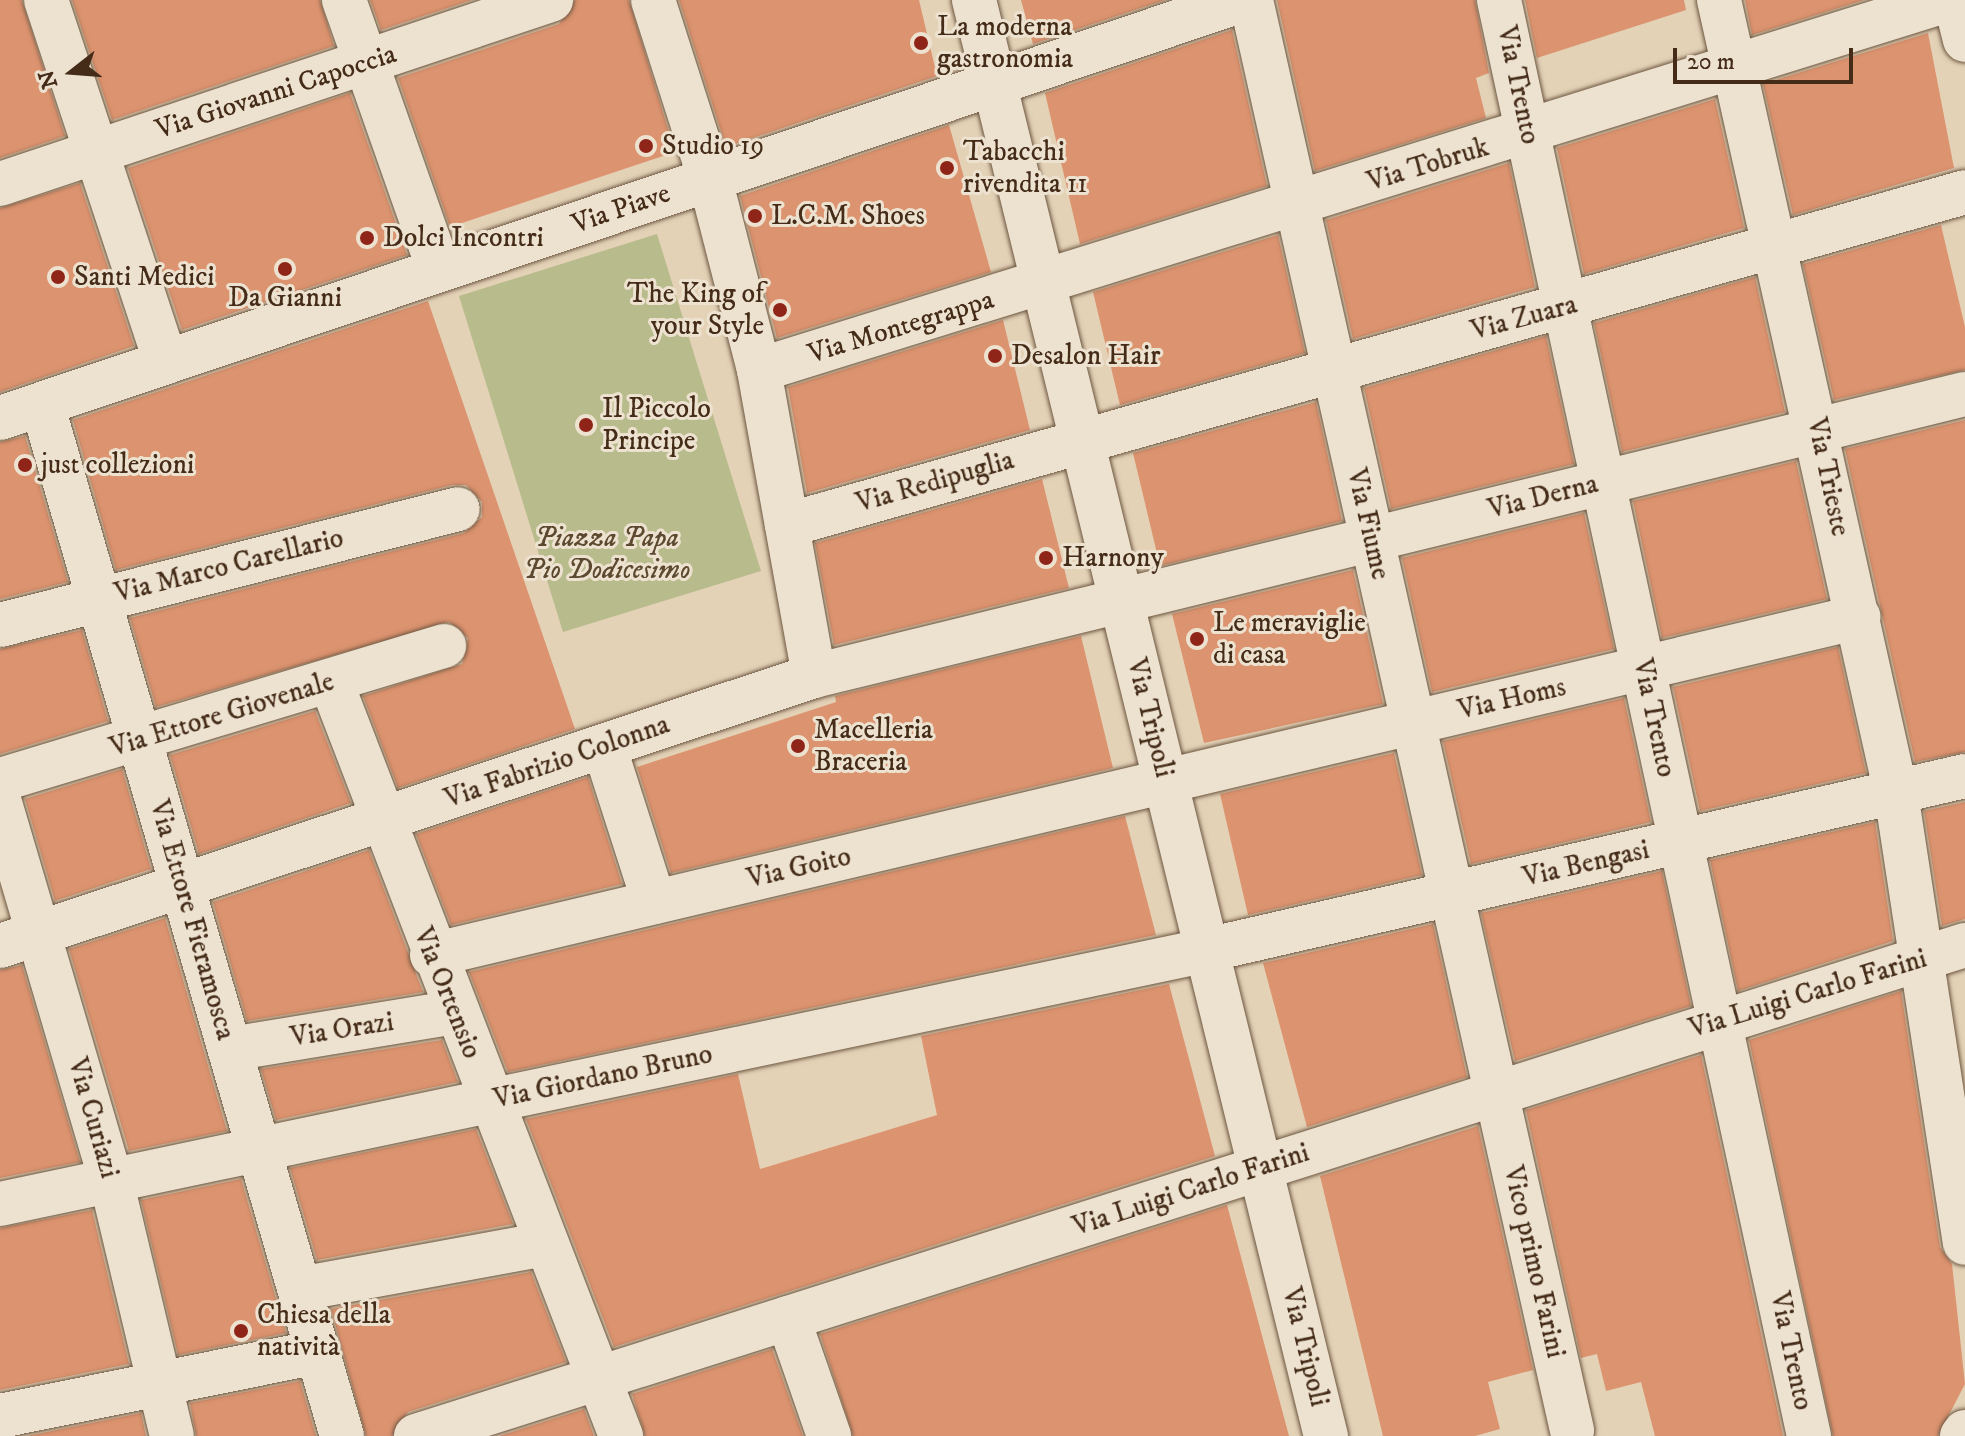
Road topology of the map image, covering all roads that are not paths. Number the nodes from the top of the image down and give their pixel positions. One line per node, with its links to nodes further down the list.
1 (46, 0): 17 (street)
2 (344, 0): 13 (street)
3 (551, 0): 13 (street, Via Giovanni Capoccia)
4 (653, 0): 18 (street)
5 (974, 0): 15 (street, Via Tripoli)
6 (1243, 0): 15 (street, Via Piave)
7 (1251, 0): 21 (street, Via Fiume)
8 (1499, 0): 16 (street, Via Trento)
9 (1719, 0): 14 (street, Via Trieste)
10 (1948, 0): 14 (street, Via Tobruk)
11 (1955, 0): 12 (street)
12 (1965, 40)
13 (366, 62): 17 (street, Via Giovanni Capoccia); 23 (street)
14 (1736, 68): 16 (street, Via Tobruk); 22 (street, Via Trieste)
15 (995, 84): 18 (street, Via Piave); 24 (street, Via Tripoli)
16 (1528, 134): 21 (street, Via Tobruk); 25 (street, Via Trento)
17 (96, 152): 19 (street, Via Giovanni Capoccia); 26 (street)
18 (710, 179): 23 (street, Via Piave); 27 (street)
19 (0, 184)
20 (1965, 192): 22 (street, Via Zuara)
21 (1297, 204): 24 (street, Via Tobruk); 28 (street, Via Fiume)
22 (1778, 250): 25 (street, Via Zuara); 32 (street, Via Trieste)
23 (439, 270): 26 (street, Via Piave)
24 (1044, 283): 27 (street, Via Montegrappa); 33 (street, Via Tripoli)
25 (1565, 307): 28 (street, Via Zuara); 34 (street, Via Trento)
26 (166, 362): 30 (street, Via Piave)
27 (759, 370): 36 (street)
28 (1334, 370): 33 (street, Via Zuara); 37 (street, Via Fiume)
29 (1965, 394): 32 (street, Via Derna)
30 (42, 404): 31 (street, Via Piave); 38 (street, Via Ettore Fieramosca)
31 (0, 418)
32 (1817, 427): 34 (street, Via Derna); 40 (street, Via Trieste)
33 (1082, 439): 36 (street, Via Redipuglia); 39 (street, Via Tripoli)
34 (1603, 482): 37 (street, Via Derna); 43 (street, Via Trento)
35 (458, 509): 38 (street, Via Marco Carellario)
36 (787, 525): 44 (street)
37 (1372, 541): 39 (street, Via Derna); 46 (street, Via Fiume)
38 (99, 599): 41 (street, Via Marco Carellario); 47 (street, Via Ettore Fieramosca)
39 (1121, 600): 44 (street, Via Fabrizio Colonna); 51 (street, Via Tripoli)
40 (1858, 617): 43 (street, Via Homs); 52 (street, Via Trieste)
41 (0, 625)
42 (444, 646): 45 (street, Via Ettore Giovenale)
43 (1643, 668): 46 (street, Via Homs); 55 (street, Via Trento)
44 (814, 676): 48 (street, Via Fabrizio Colonna)
45 (331, 682): 47 (street, Via Ettore Giovenale); 54 (street, Via Ortensio)
46 (1413, 723): 51 (street, Via Homs); 57 (street, Via Fiume)
47 (140, 740): 50 (street, Via Ettore Giovenale); 56 (street, Via Ettore Fieramosca)
48 (604, 746): 54 (street, Via Fabrizio Colonna); 58 (street)
49 (1965, 776): 52 (street, Via Bengasi)
50 (0, 780)
51 (1166, 782): 58 (street, Via Goito); 60 (street, Via Tripoli)
52 (1896, 793): 55 (street, Via Bengasi); 61 (street, Via Trieste)
53 (0, 803): 59 (street, Via Curiazi)
54 (381, 822): 56 (street, Via Fabrizio Colonna); 62 (street, Via Ortensio)
55 (1681, 842): 57 (street, Via Bengasi); 64 (street, Via Trento)
56 (183, 889): 59 (street, Via Fabrizio Colonna); 65 (street, Via Ettore Fieramosca)
57 (1450, 895): 60 (street, Via Bengasi); 66 (street, Via Fiume)
58 (654, 902): 62 (street, Via Goito)
59 (19, 940): 70 (street, Via Curiazi)
60 (1207, 950): 67 (street, Via Giordano Bruno); 69 (street, Via Tripoli)
61 (1945, 950): 64 (street, Via Luigi Carlo Farini); 72 (street, Via Trieste)
62 (432, 955): 63 (street, Via Ortensio)
63 (455, 1012): 65 (street, Via Orazi); 67 (street, Via Ortensio)
64 (1719, 1021): 66 (street, Via Luigi Carlo Farini); 88 (street, Via Trento)
65 (230, 1049): 68 (street, Via Ettore Fieramosca)
66 (1496, 1094): 69 (street, Via Luigi Carlo Farini); 81 (street, Vico primo Farini)
67 (490, 1101): 68 (street, Via Giordano Bruno); 73 (street, Via Ortensio)
68 (259, 1149): 70 (street, Via Giordano Bruno); 74 (street, Via Ettore Fieramosca)
69 (1261, 1168): 75 (street, Via Luigi Carlo Farini); 87 (street, Via Tripoli)
70 (111, 1180): 71 (street, Via Giordano Bruno); 78 (street, Via Curiazi)
71 (0, 1204)
72 (1965, 1243)
73 (545, 1244): 74 (street); 77 (street, Via Ortensio)
74 (300, 1289): 76 (street, Via Ettore Fieramosca)
75 (788, 1318): 77 (street, Via Luigi Carlo Farini); 86 (street)
76 (318, 1352): 78 (street); 83 (street, Via Ettore Fieramosca)
77 (599, 1378): 80 (street, Via Luigi Carlo Farini); 85 (street, Via Ortensio)
78 (160, 1384): 79 (street); 82 (street, Via Curiazi)
79 (0, 1416)
80 (464, 1429): 84 (street, Via Luigi Carlo Farini)
81 (1572, 1430)
82 (172, 1436)
83 (342, 1436)
84 (416, 1436)
85 (621, 1436)
86 (829, 1436)
87 (1326, 1436)
88 (1809, 1436)

